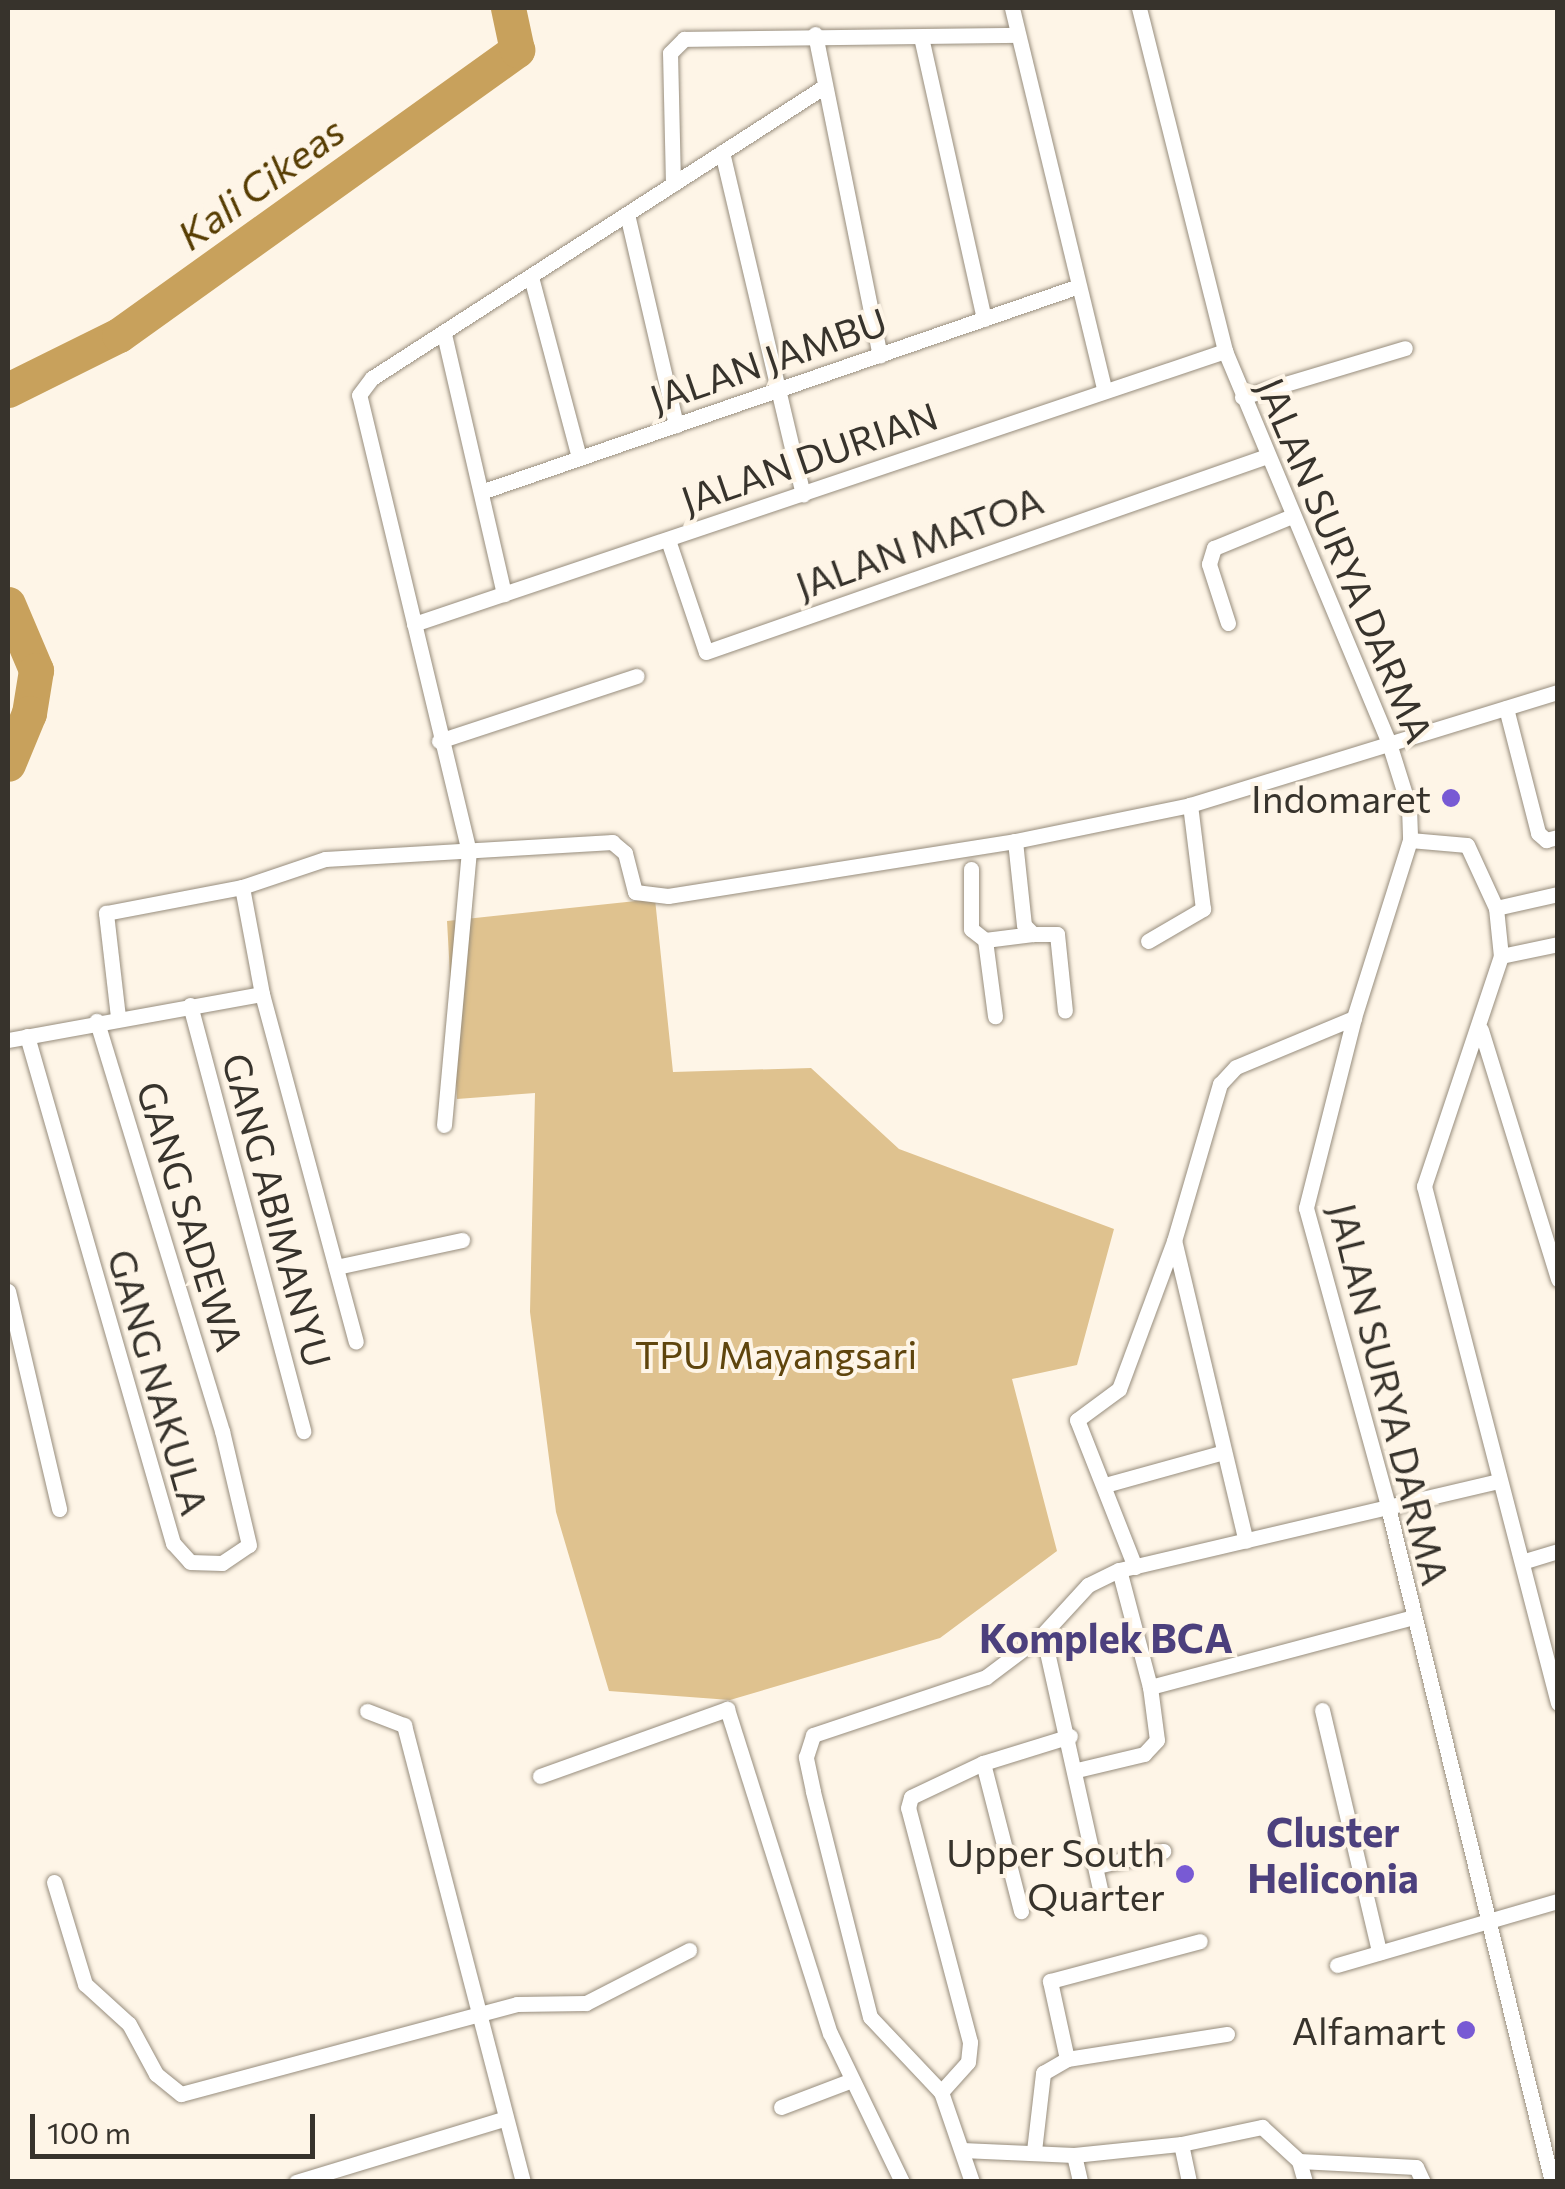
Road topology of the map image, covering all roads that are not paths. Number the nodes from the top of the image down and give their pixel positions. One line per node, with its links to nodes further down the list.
1 (1012, 8): 4 (street)
2 (1139, 8): 15 (street, JALAN SURYA DARMA)
3 (816, 34): 5 (street); 6 (street); 8 (street)
4 (1016, 34): 5 (street); 11 (street)
5 (921, 37): 12 (street)
6 (822, 88): 7 (street); 16 (street)
7 (722, 152): 8 (street); 18 (street)
8 (673, 184): 9 (street)
9 (626, 214): 10 (street); 20 (street)
10 (531, 277): 13 (street); 22 (street)
11 (1076, 287): 12 (street, JALAN JAMBU); 17 (street)
12 (984, 319): 16 (street, JALAN JAMBU)
13 (444, 334): 23 (street); 28 (street)
14 (1405, 348): 19 (street)
15 (1226, 350): 17 (street, JALAN DURIAN); 19 (street, JALAN SURYA DARMA)
16 (880, 355): 18 (street, JALAN JAMBU)
17 (1104, 388): 24 (street, JALAN DURIAN)
18 (778, 390): 20 (street, JALAN JAMBU); 24 (street)
19 (1242, 396): 21 (street, JALAN SURYA DARMA)
20 (676, 425): 22 (street, JALAN JAMBU)
21 (1267, 456): 25 (street, JALAN SURYA DARMA); 26 (street, JALAN MATOA)
22 (579, 458): 23 (street, JALAN JAMBU)
23 (481, 492): 27 (street)
24 (804, 494): 26 (street, JALAN DURIAN)
25 (1292, 516): 29 (street); 33 (street, JALAN SURYA DARMA)
26 (668, 540): 27 (street, JALAN DURIAN)
27 (504, 594): 28 (street, JALAN DURIAN)
28 (414, 624): 34 (street)
29 (1228, 624)
30 (637, 676): 34 (street)
31 (1558, 692): 32 (street)
32 (1506, 708): 33 (street); 36 (street)
33 (1388, 740): 35 (street); 37 (street, JALAN SURYA DARMA)
34 (439, 741): 39 (street)
35 (1190, 805): 38 (street); 46 (street)
36 (1558, 838)
37 (1410, 840): 43 (street); 54 (street, JALAN SURYA DARMA)
38 (1016, 841): 39 (street); 44 (street)
39 (469, 852): 41 (street); 58 (street)
40 (971, 870): 45 (street)
41 (242, 886): 49 (street); 53 (street)
42 (1558, 894): 43 (street)
43 (1496, 908): 48 (street)
44 (1033, 934): 45 (street); 51 (street)
45 (985, 940): 52 (street)
46 (1148, 941)
47 (1558, 944): 48 (street)
48 (1500, 956): 56 (street)
49 (262, 994): 50 (street); 62 (street)
50 (190, 1005): 53 (street); 67 (street, GANG ABIMANYU)
51 (1065, 1011)
52 (996, 1016)
53 (118, 1017): 55 (street)
54 (1354, 1018): 60 (street); 71 (street, JALAN SURYA DARMA)
55 (98, 1021): 57 (street); 66 (street, GANG SADEWA)
56 (1480, 1030): 61 (street); 69 (street)
57 (13, 1035): 66 (street, GANG NAKULA)
58 (444, 1125)
59 (462, 1240): 62 (street)
60 (1174, 1241): 68 (street); 70 (street)
61 (1553, 1248): 63 (street)
62 (336, 1267): 65 (street)
63 (1558, 1279)
64 (8, 1290): 72 (street)
65 (356, 1342)
66 (222, 1430)
67 (303, 1431)
68 (1224, 1452): 70 (street); 73 (street)
69 (1499, 1481): 71 (street); 75 (street)
70 (1105, 1485): 76 (street)
71 (1387, 1504): 73 (street); 77 (street, JALAN SURYA DARMA)
72 (59, 1509)
73 (1246, 1541): 76 (street)
74 (1558, 1552): 75 (street)
75 (1525, 1561): 80 (street)
76 (1127, 1569): 78 (street); 79 (street)
77 (1413, 1616): 79 (street); 93 (street, JALAN SURYA DARMA)
78 (1043, 1634): 83 (street); 102 (street)
79 (1150, 1687): 85 (street)
80 (1558, 1703)
81 (1322, 1710): 96 (street)
82 (367, 1711): 98 (street)
83 (1070, 1736): 84 (street); 85 (street)
84 (984, 1763): 92 (street); 102 (street)
85 (1077, 1770): 88 (street)
86 (540, 1776): 101 (street)
87 (1163, 1851): 88 (street)
88 (1097, 1866): 90 (street)
89 (54, 1882): 98 (street)
90 (1101, 1893)
91 (1558, 1901): 93 (street)
92 (1021, 1911)
93 (1485, 1920): 96 (street); 118 (street, JALAN SURYA DARMA)
94 (1200, 1941): 100 (street)
95 (689, 1950): 98 (street)
96 (1379, 1952): 97 (street)
97 (1337, 1965)
98 (477, 2015): 104 (street)
99 (1227, 2034): 100 (street)
100 (1068, 2059): 107 (street)
101 (852, 2080): 103 (street); 112 (street)
102 (941, 2092): 106 (street)
103 (781, 2106)
104 (504, 2119): 110 (street); 111 (street)
105 (1181, 2144): 108 (street); 109 (street); 115 (street)
106 (962, 2150): 107 (street); 113 (street)
107 (1034, 2151): 108 (street)
108 (1074, 2154): 114 (street)
109 (1299, 2162): 116 (street); 117 (street)
110 (296, 2182)
111 (524, 2182)
112 (902, 2182)
113 (972, 2182)
114 (1080, 2182)
115 (1189, 2182)
116 (1305, 2182)
117 (1423, 2182)
118 (1552, 2182)

